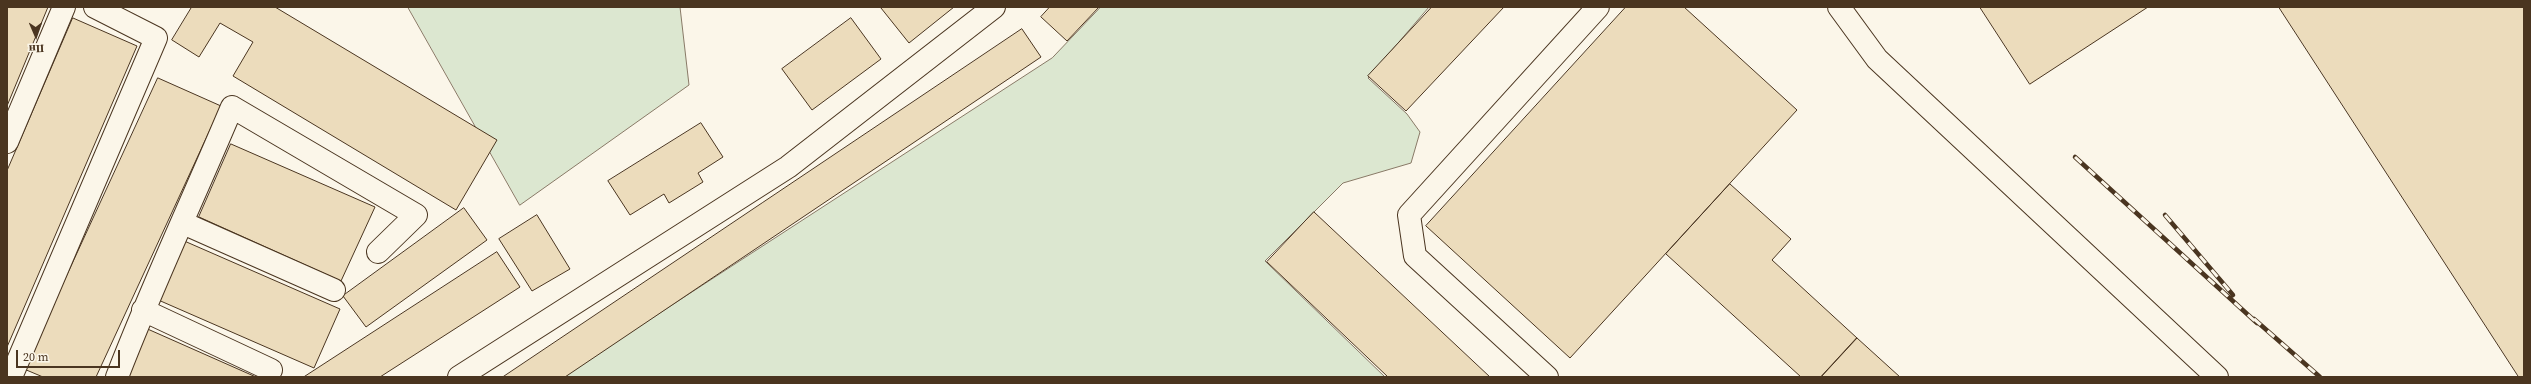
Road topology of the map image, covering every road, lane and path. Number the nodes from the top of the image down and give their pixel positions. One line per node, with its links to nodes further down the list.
1 (64, 7): 6 (lane)
2 (95, 7): 12 (lane)
3 (994, 7): 14 (lane)
4 (1598, 7): 15 (lane)
5 (1839, 7): 16 (lane)
6 (7, 142)
7 (183, 223): 8 (lane); 9 (lane); 10 (lane)
8 (378, 252)
9 (334, 290)
10 (143, 310): 11 (lane); 13 (lane)
11 (271, 370)
12 (11, 377)
13 (116, 377)
14 (459, 377)
15 (1547, 377)
16 (2217, 377)

